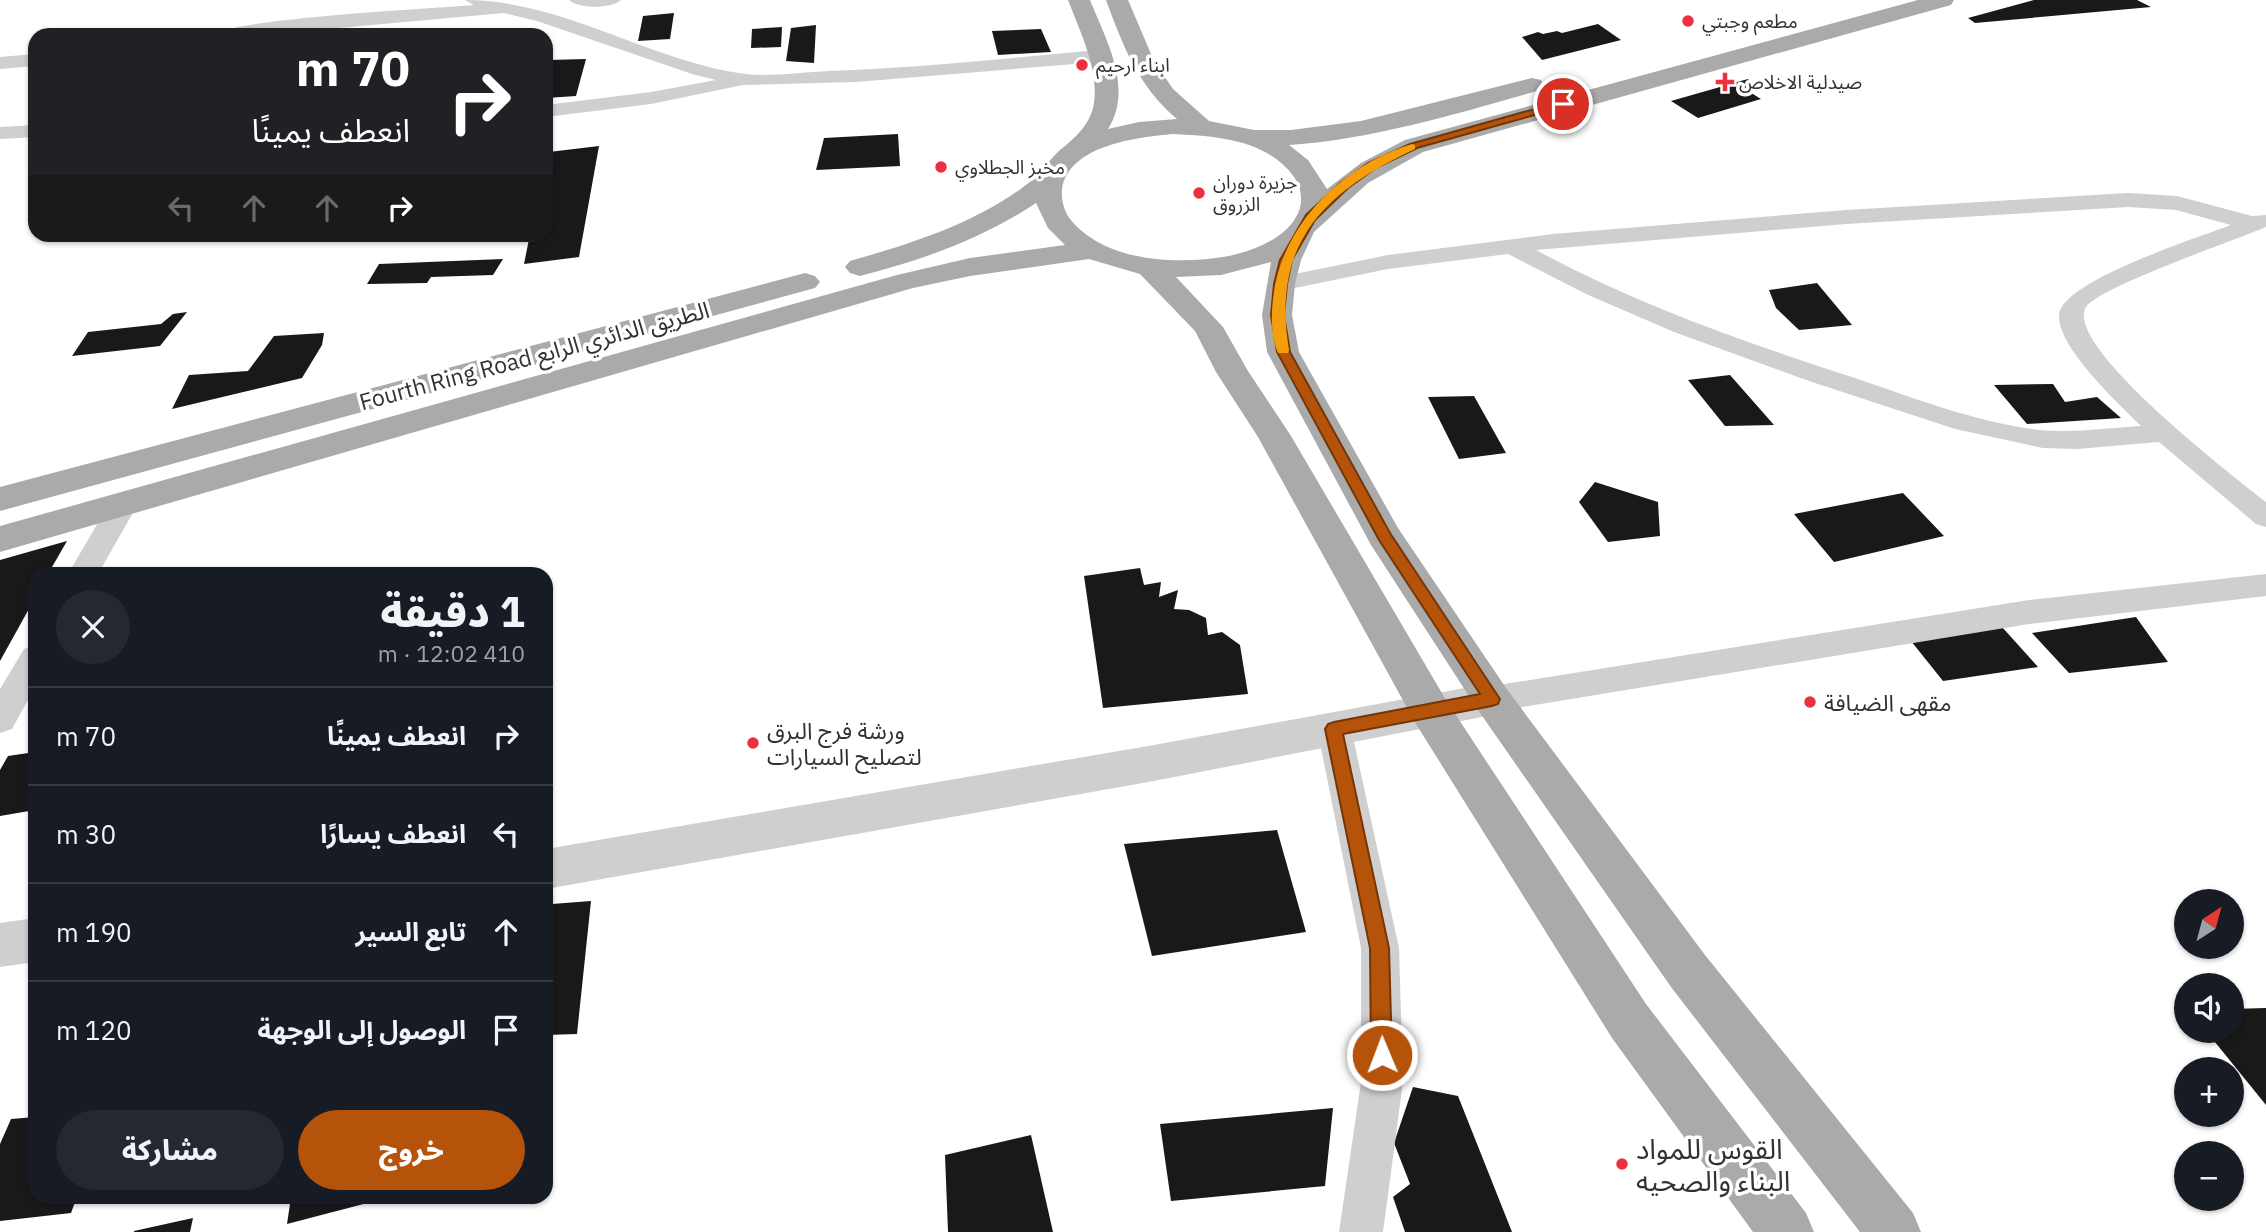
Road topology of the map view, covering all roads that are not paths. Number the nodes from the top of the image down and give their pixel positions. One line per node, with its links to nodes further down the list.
1 (474, 0): 8 (street)
2 (578, 0): 3 (street)
3 (611, 0)
4 (1079, 0): 11 (main road)
5 (1117, 0): 17 (main road)
6 (1859, 0): 9 (main road)
7 (1943, 0): 24 (main road)
8 (508, 8): 10 (street); 14 (street)
9 (1805, 14)
10 (271, 28)
11 (1099, 56): 14 (street); 21 (main road)
12 (28, 61): 13 (street)
13 (0, 63)
14 (747, 80): 16 (street)
15 (1551, 80): 20 (main road)
16 (553, 110)
17 (1200, 127): 20 (main road); 21 (main road)
18 (28, 131): 19 (street)
19 (0, 133)
20 (1251, 138): 24 (main road)
21 (1078, 151): 22 (main road)
22 (1053, 177): 26 (main road); 30 (main road, Fourth Ring Road الطريق الدائري الرابع)
23 (2260, 222): 25 (street); 29 (street)
24 (1305, 225): 27 (main road); 28 (main road)
25 (1511, 246): 28 (street); 29 (street)
26 (1093, 250): 27 (main road); 31 (main road)
27 (1150, 267): 38 (main road)
28 (1280, 284): 37 (main road)
29 (2164, 433): 32 (street)
30 (0, 499)
31 (123, 503): 33 (main road); 34 (street)
32 (2266, 517)
33 (0, 539)
34 (87, 567)
35 (2266, 585): 37 (street)
36 (28, 670): 39 (street)
37 (1492, 699): 38 (street); 46 (main road)
38 (1431, 712): 40 (street); 45 (main road)
39 (0, 719)
40 (1334, 729): 41 (street); 44 (street)
41 (553, 868)
42 (28, 941): 43 (street)
43 (0, 945)
44 (1361, 1232)
45 (1787, 1232)
46 (1894, 1232)

